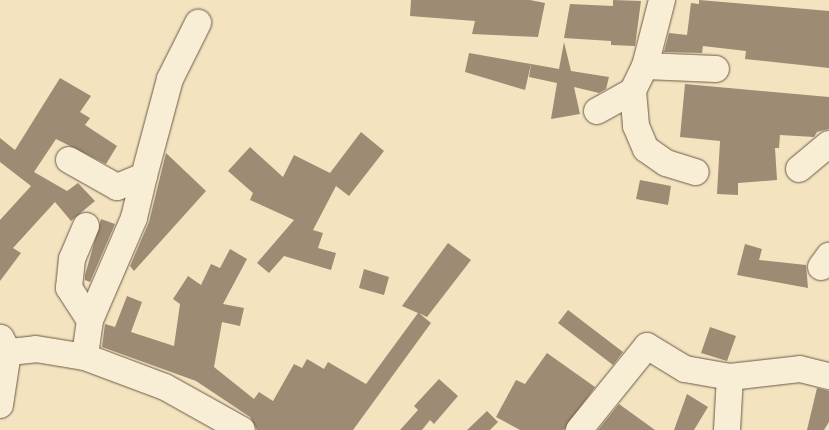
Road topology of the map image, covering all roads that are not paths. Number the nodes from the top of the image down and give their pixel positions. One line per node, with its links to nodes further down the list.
1 (662, 0): 3 (street)
2 (198, 23): 11 (street)
3 (644, 66): 4 (street); 5 (street)
4 (716, 69)
5 (633, 92): 6 (street); 10 (street)
6 (597, 110)
7 (829, 144): 9 (street)
8 (69, 160): 11 (street)
9 (799, 169)
10 (696, 172)
11 (144, 176): 13 (street)
12 (86, 226): 13 (street)
13 (90, 320): 15 (street)
14 (3, 347): 15 (street); 18 (street)
15 (85, 357): 19 (street)
16 (730, 376): 17 (street); 20 (street); 21 (street)
17 (829, 376)
18 (0, 405)
19 (242, 430)
20 (579, 430)
21 (727, 430)

